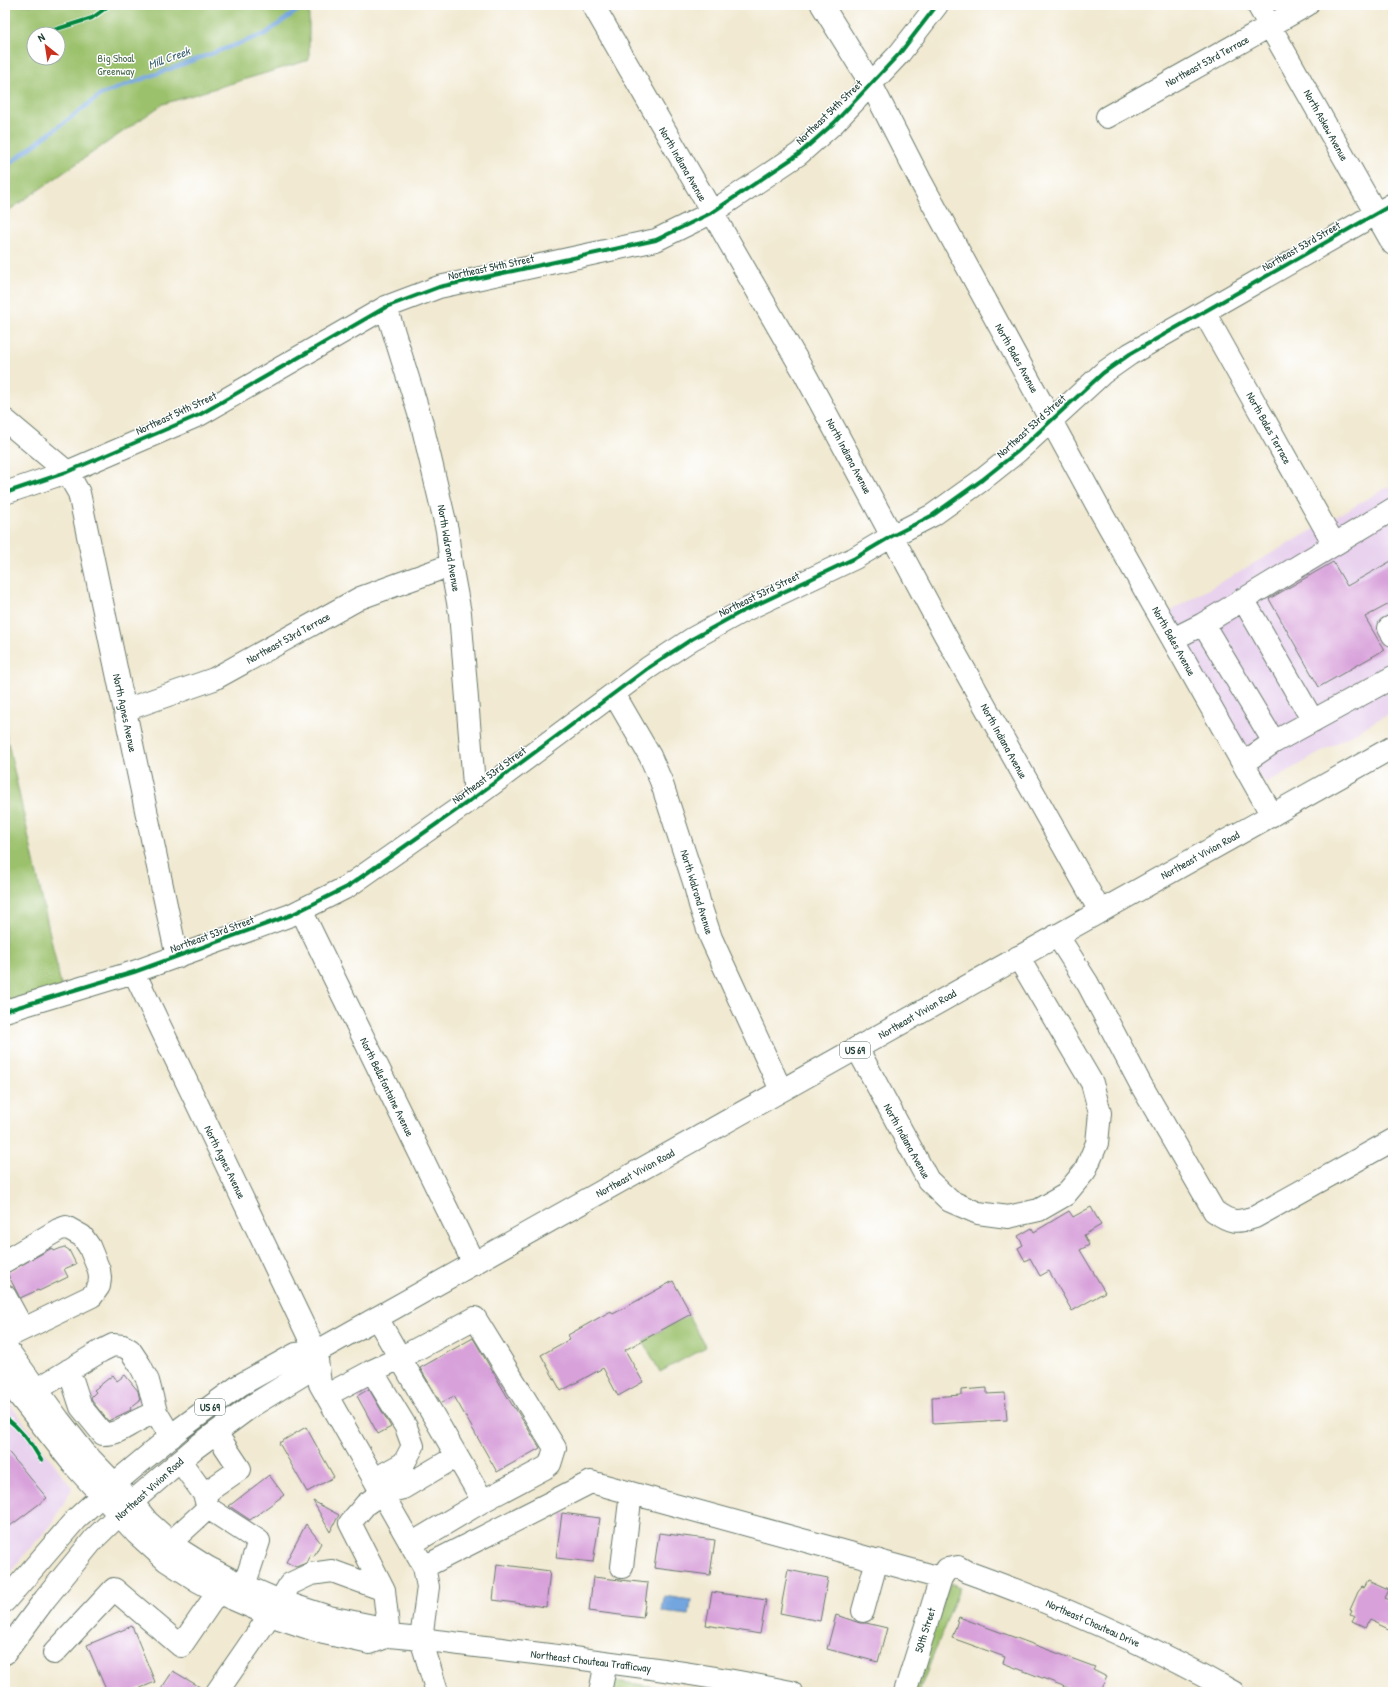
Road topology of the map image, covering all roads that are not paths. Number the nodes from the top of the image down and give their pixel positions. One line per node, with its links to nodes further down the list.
1 (593, 5): 10 (street, North Indiana Avenue)
2 (822, 5): 7 (street, North Bales Avenue)
3 (937, 5): 7 (street, Northeast 54th Street)
4 (1258, 5): 6 (street, North Askew Avenue)
5 (1307, 5): 6 (street, Northeast 53rd Terrace)
6 (1270, 26): 8 (street, Northeast 53rd Terrace); 9 (street, North Askew Avenue)
7 (871, 84): 10 (street, Northeast 54th Street); 15 (street, North Bales Avenue)
8 (1107, 117)
9 (1384, 209): 11 (street, North Askew Avenue); 13 (street, Northeast 53rd Street)
10 (711, 213): 12 (street, Northeast 54th Street); 19 (street, North Indiana Avenue)
11 (1393, 244)
12 (386, 307): 16 (street, Northeast 54th Street); 21 (street, North Walrond Avenue)
13 (1204, 312): 15 (street, Northeast 53rd Street); 20 (street, North Bales Terrace)
14 (5, 420): 16 (street)
15 (1051, 420): 19 (street, Northeast 53rd Street); 26 (street, North Bales Avenue)
16 (67, 472): 17 (street, Northeast 54th Street); 29 (street, North Agnes Avenue)
17 (5, 493)
18 (1393, 509): 20 (street)
19 (892, 536): 28 (street, Northeast 53rd Street); 37 (street, North Indiana Avenue)
20 (1334, 544): 22 (street)
21 (451, 565): 29 (street, Northeast 53rd Terrace); 34 (street, North Walrond Avenue)
22 (1243, 599): 23 (street); 30 (street)
23 (1203, 624): 26 (street); 31 (street)
24 (1393, 626): 25 (street)
25 (1393, 635)
26 (1173, 639): 33 (street, North Bales Avenue)
27 (1393, 677): 30 (street)
28 (614, 694): 34 (street, Northeast 53rd Street); 44 (street, North Walrond Avenue)
29 (125, 710): 39 (street, North Agnes Avenue)
30 (1313, 721): 31 (street)
31 (1274, 742): 33 (street)
32 (1393, 747): 35 (street, Northeast Vivion Road / US 69)
33 (1243, 763): 35 (street, North Bales Avenue)
34 (475, 797): 36 (street, Northeast 53rd Street)
35 (1272, 815): 37 (street, Northeast Vivion Road / US 69)
36 (301, 910): 39 (street, Northeast 53rd Street); 47 (street, North Bellefontaine Avenue)
37 (1100, 911): 38 (street, Northeast Vivion Road / US 69)
38 (1057, 935): 40 (street, Northeast Vivion Road / US 69); 45 (street)
39 (177, 956): 41 (street, Northeast 53rd Street)
40 (1018, 957): 43 (street, Northeast Vivion Road / US 69); 43 (street, North Indiana Avenue)
41 (134, 972): 42 (street, Northeast 53rd Street); 52 (street, North Agnes Avenue)
42 (5, 1011)
43 (857, 1048): 44 (street, Northeast Vivion Road / US 69)
44 (781, 1090): 47 (street, Northeast Vivion Road / US 69)
45 (1393, 1140)
46 (5, 1261): 50 (street)
47 (474, 1264): 49 (street, Northeast Vivion Road / US 69)
48 (5, 1296): 50 (street)
49 (377, 1318): 52 (street, Northeast Vivion Road / US 69); 53 (street)
50 (14, 1333)
51 (5, 1346): 57 (street, Northeast Chouteau Trafficway)
52 (316, 1352): 58 (street, North Agnes Avenue); 60 (street, Northeast Vivion Road / US 69); 61 (street, Northeast Vivion Road / US 69)
53 (400, 1358): 55 (street); 62 (street); 68 (street)
54 (69, 1370): 57 (street); 59 (street); 59 (street)
55 (372, 1371): 58 (street); 64 (street)
56 (5, 1378): 65 (street, Northeast Chouteau Trafficway)
57 (36, 1390): 65 (street, Northeast Chouteau Trafficway)
58 (327, 1395): 64 (street, North Agnes Avenue)
59 (156, 1412): 61 (street)
60 (216, 1433): 63 (street, Northeast Vivion Road / US 69); 67 (street)
61 (171, 1437): 65 (street, Northeast Vivion Road / US 69)
62 (457, 1456): 64 (street); 68 (street)
63 (180, 1461): 67 (street); 69 (street, Northeast Vivion Road / US 69)
64 (379, 1486): 71 (street, North Agnes Avenue); 77 (street)
65 (108, 1489): 69 (street, Northeast Chouteau Trafficway); 79 (street, Northeast Vivion Road / US 69)
66 (631, 1493): 72 (street, Northeast Chouteau Drive); 73 (street, Northeast Chouteau Drive); 74 (street)
67 (206, 1501): 70 (street); 76 (street)
68 (484, 1501): 71 (street)
69 (126, 1509): 70 (street, Northeast Chouteau Trafficway); 78 (street, Northeast Chouteau Trafficway); 84 (street, Northeast Vivion Road / US 69)
70 (171, 1542): 76 (street, Northeast Chouteau Trafficway)
71 (411, 1544): 73 (street, North Agnes Avenue)
72 (877, 1560): 75 (street, Northeast Chouteau Drive); 81 (street)
73 (424, 1567): 83 (street, North Agnes Avenue)
74 (622, 1567)
75 (944, 1574): 91 (street, 50th Street); 92 (street, Northeast Chouteau Drive)
76 (244, 1586): 80 (street, Northeast Chouteau Trafficway)
77 (384, 1590): 80 (street); 82 (street)
78 (218, 1592): 80 (street, Northeast Chouteau Trafficway); 85 (street)
79 (5, 1601)
80 (275, 1608): 82 (street, Northeast Chouteau Trafficway); 88 (street)
81 (863, 1611)
82 (390, 1636): 83 (street, Northeast Chouteau Trafficway)
83 (421, 1639): 86 (street, Northeast Chouteau Trafficway); 87 (street)
84 (5, 1653)
85 (54, 1653)
86 (606, 1663): 89 (street); 90 (street, Northeast Chouteau Trafficway)
87 (436, 1691)
88 (217, 1692)
89 (600, 1692)
90 (791, 1692)
91 (905, 1692)
92 (1233, 1692)

